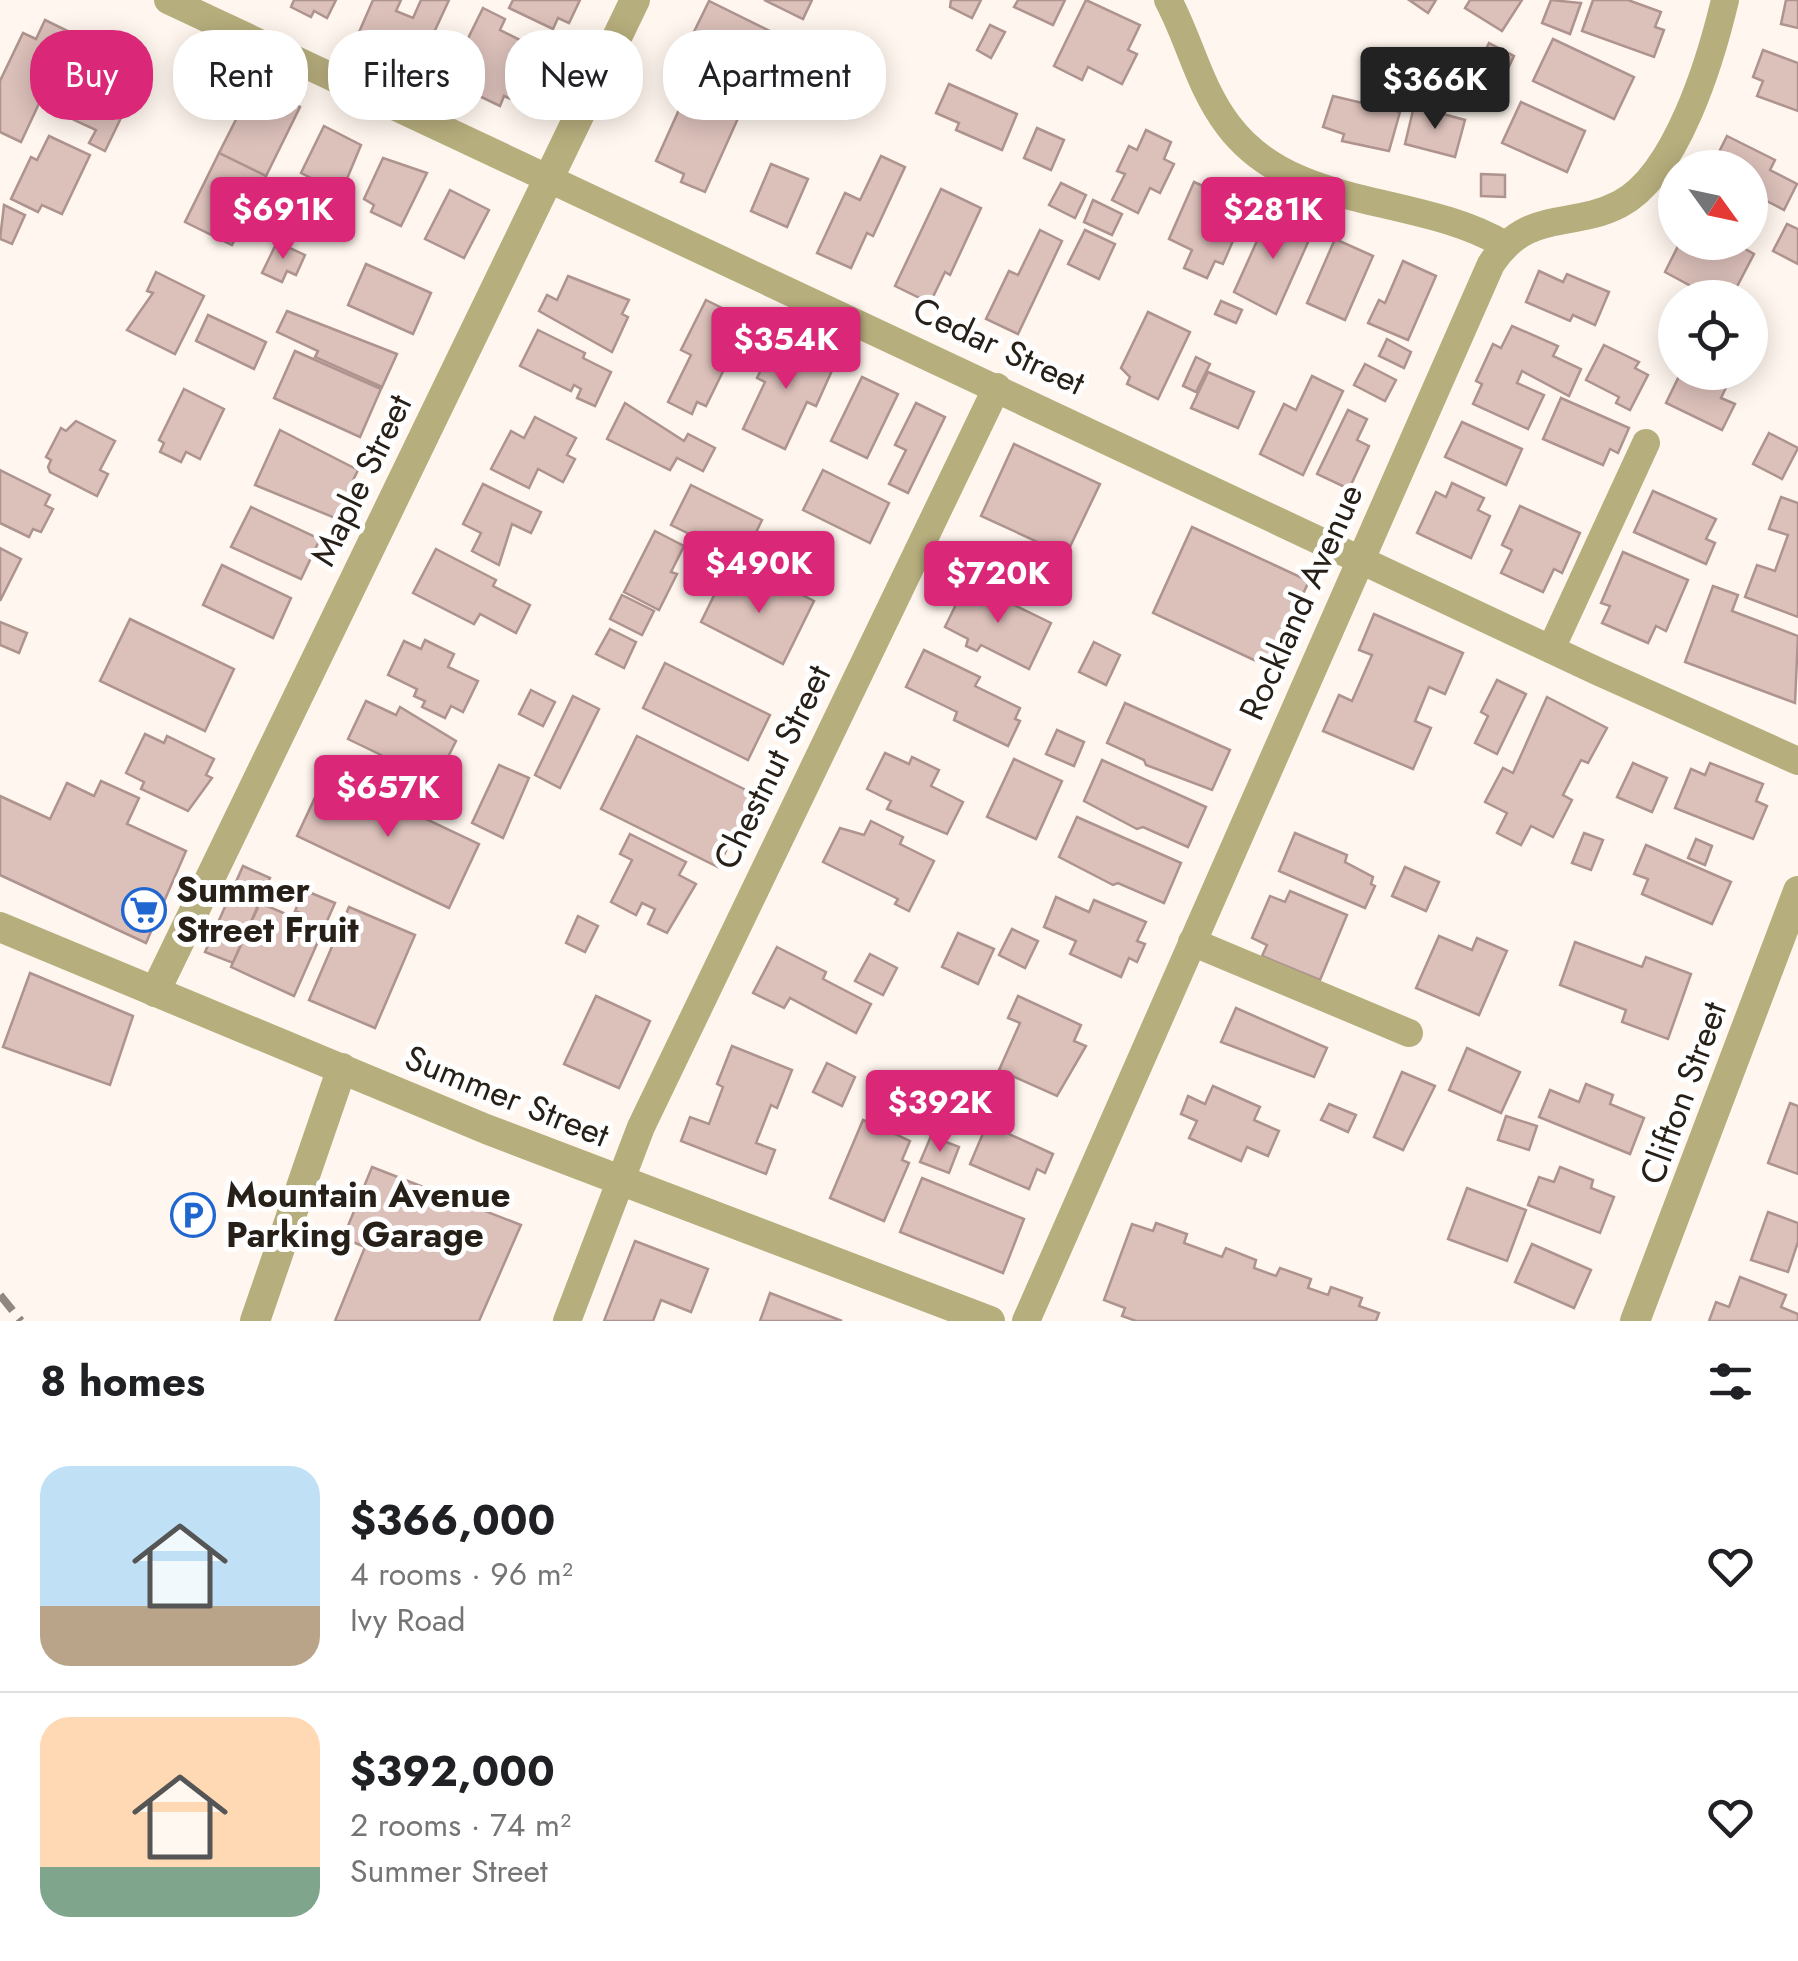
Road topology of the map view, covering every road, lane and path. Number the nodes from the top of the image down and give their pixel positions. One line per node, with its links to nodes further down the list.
1 (168, 0): 5 (street, Cedar Street)
2 (635, 0): 5 (street, Maple Street)
3 (1168, 0): 6 (street)
4 (1724, 0): 6 (street)
5 (549, 180): 7 (street, Cedar Street); 15 (street, Maple Street)
6 (1505, 245): 9 (street, Rockland Avenue)
7 (997, 386): 9 (street, Cedar Street); 18 (street, Chestnut Street)
8 (1646, 442): 10 (street)
9 (1360, 557): 10 (street, Cedar Street); 14 (street, Rockland Avenue)
10 (1551, 649): 11 (street, Cedar Street)
11 (1798, 761)
12 (1798, 891): 23 (street, Clifton Street)
13 (0, 927): 15 (street, Summer Street)
14 (1192, 942): 16 (street); 22 (street, Rockland Avenue)
15 (155, 992): 17 (street, Summer Street)
16 (1409, 1033)
17 (342, 1068): 18 (street, Summer Street); 19 (street)
18 (620, 1182): 20 (street, Chestnut Street); 21 (street, Summer Street)
19 (256, 1321)
20 (568, 1321)
21 (990, 1321)
22 (1026, 1321)
23 (1636, 1321)

